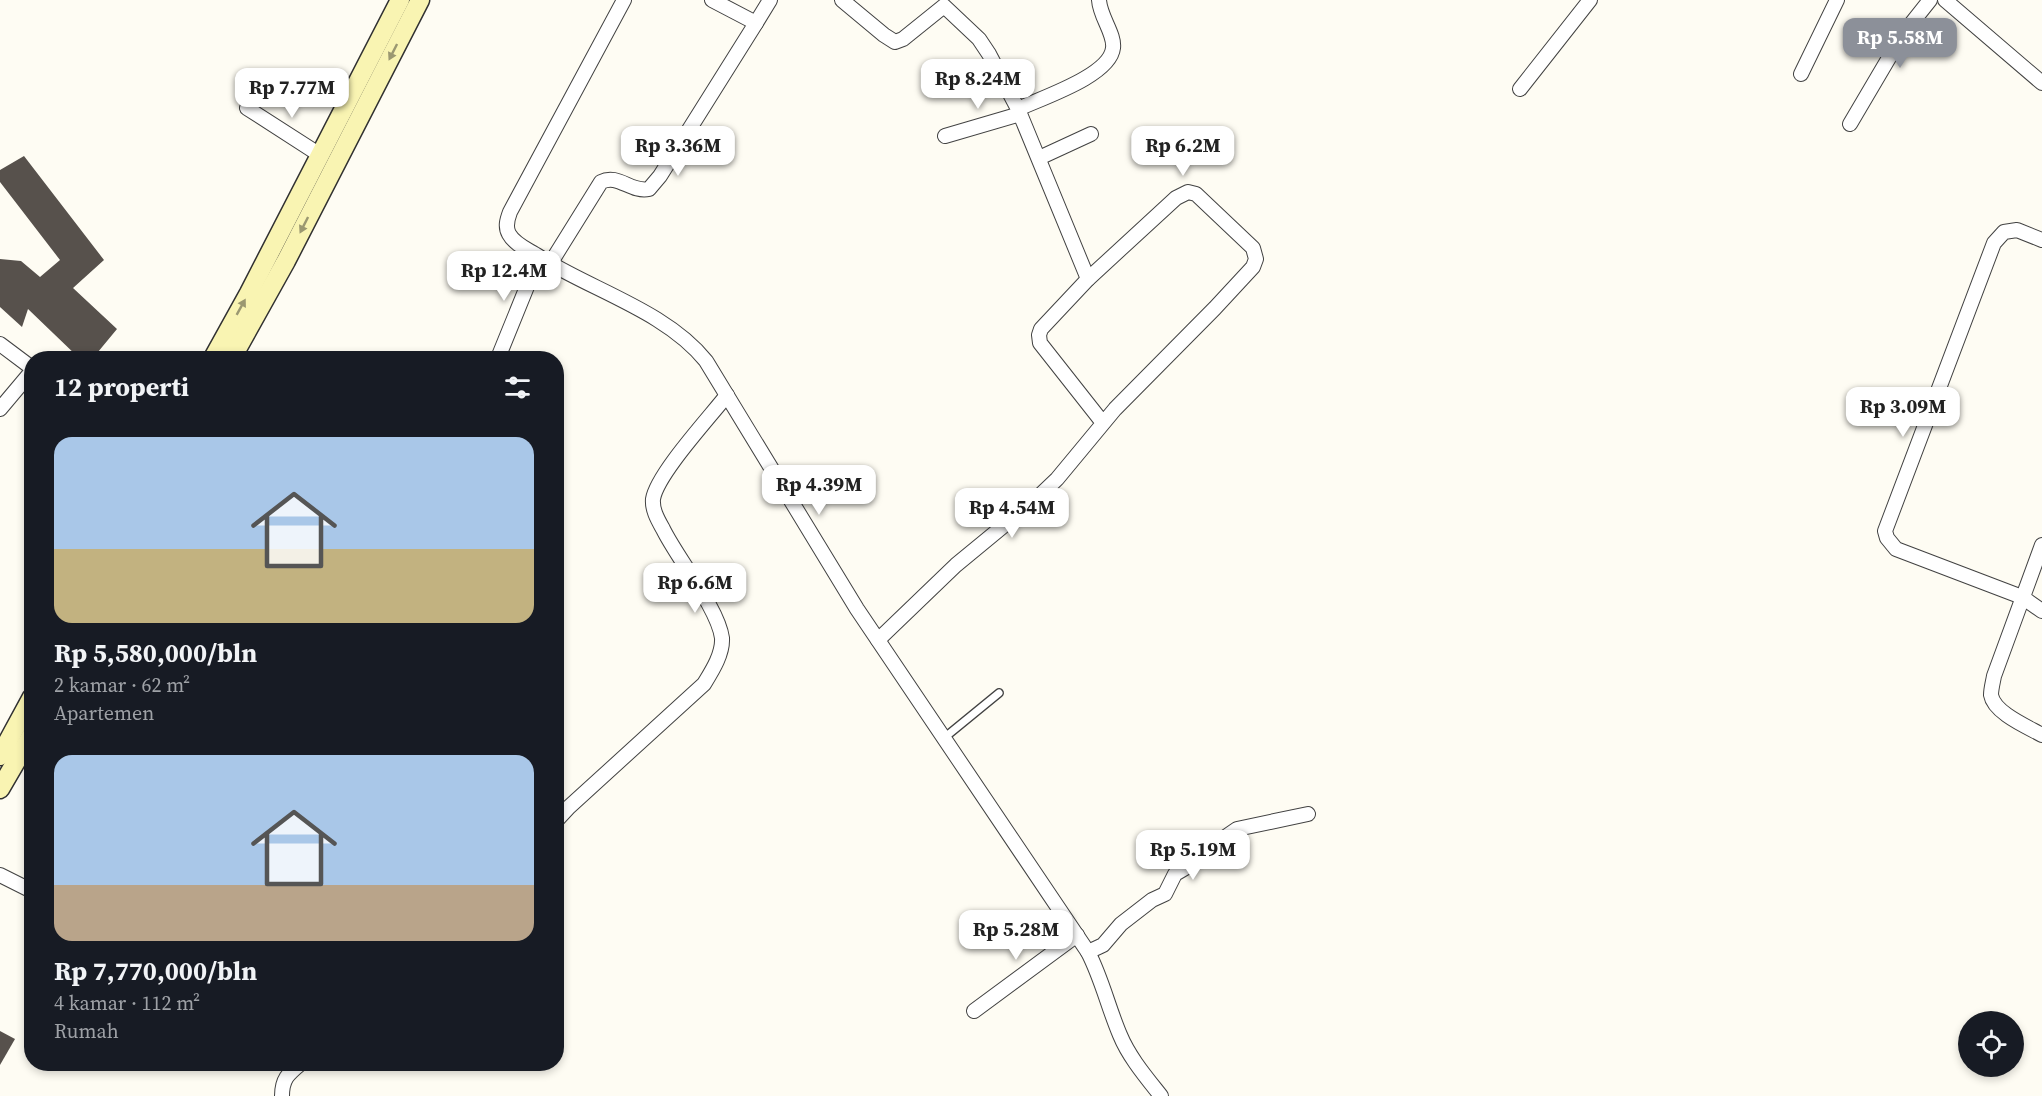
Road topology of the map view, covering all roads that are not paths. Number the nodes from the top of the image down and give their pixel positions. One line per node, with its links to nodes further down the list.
1 (420, 0): 12 (main road)
2 (624, 0): 25 (street)
3 (712, 0): 13 (street)
4 (770, 0): 13 (street)
5 (842, 0): 11 (street)
6 (1099, 0): 18 (street)
7 (1590, 0): 16 (street)
8 (1837, 0): 14 (street)
9 (1930, 0): 19 (street)
10 (1945, 0): 15 (street)
11 (948, 3): 18 (street)
12 (398, 6): 22 (main road); 29 (main road, one-way to 29)
13 (756, 23): 25 (street)
14 (1801, 74)
15 (2042, 83)
16 (1520, 89)
17 (247, 108): 22 (street)
18 (1019, 112): 21 (street); 23 (street)
19 (1850, 124)
20 (1091, 134): 23 (street)
21 (945, 136)
22 (320, 155): 28 (main road, one-way to 22)
23 (1039, 158): 26 (street)
24 (2042, 240): 37 (street)
25 (545, 260): 30 (street); 33 (street)
26 (1088, 279): 35 (street); 35 (street)
27 (0, 344): 31 (street)
28 (217, 351)
29 (236, 351)
30 (501, 351)
31 (24, 363)
32 (24, 379): 34 (street)
33 (727, 395): 39 (street); 47 (street)
34 (0, 409)
35 (1102, 423): 39 (street)
36 (2042, 545): 37 (street)
37 (2022, 597): 38 (street); 42 (street)
38 (2042, 610)
39 (878, 640): 43 (street)
40 (999, 693): 43 (lane)
41 (24, 712): 45 (main road)
42 (2042, 735)
43 (944, 738): 51 (street)
44 (24, 748): 46 (main road)
45 (0, 756)
46 (0, 789)
47 (564, 812)
48 (1308, 814): 52 (street)
49 (0, 875): 50 (street)
50 (24, 887)
51 (1077, 935): 52 (street); 53 (street)
52 (1088, 952): 55 (street)
53 (974, 1011)
54 (291, 1071): 56 (street)
55 (1153, 1093)
56 (282, 1096)

